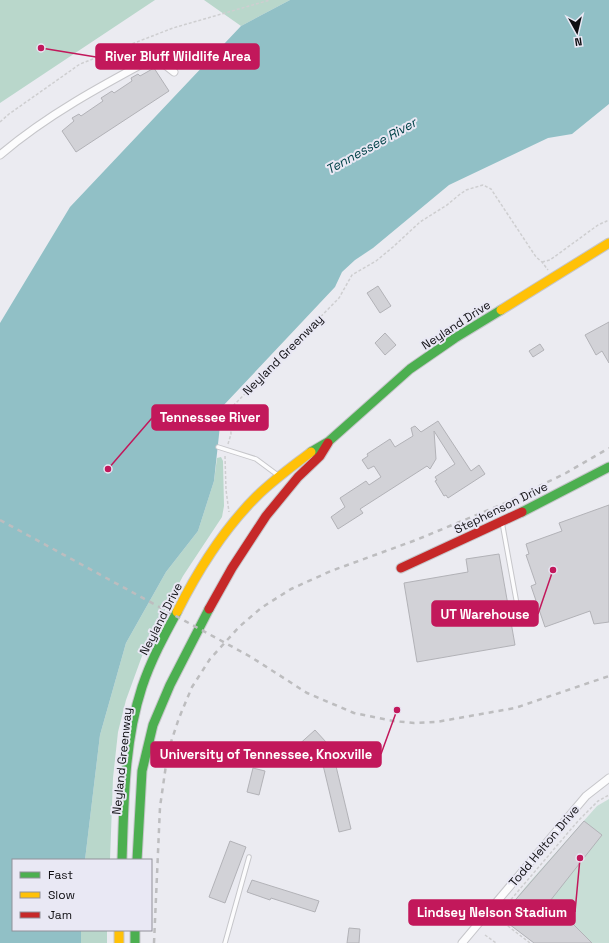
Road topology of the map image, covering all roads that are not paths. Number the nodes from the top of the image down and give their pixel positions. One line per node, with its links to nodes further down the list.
1 (174, 72): 2 (street)
2 (0, 155)
3 (609, 243): 4 (main road, Neyland Drive)
4 (328, 442): 7 (main road, Neyland Drive); 14 (main road, Neyland Drive)
5 (218, 446): 7 (lane)
6 (609, 467): 8 (main road, Stephenson Drive)
7 (280, 477): 13 (main road, Neyland Drive)
8 (502, 522): 9 (main road, Stephenson Drive); 10 (lane)
9 (401, 568)
10 (518, 610)
11 (609, 778): 20 (street, Todd Helton Drive)
12 (249, 857): 19 (lane)
13 (122, 859)
14 (137, 859)
15 (119, 931): 17 (main road)
16 (135, 931): 18 (main road)
17 (118, 943)
18 (135, 943)
19 (225, 943)
20 (462, 943)

